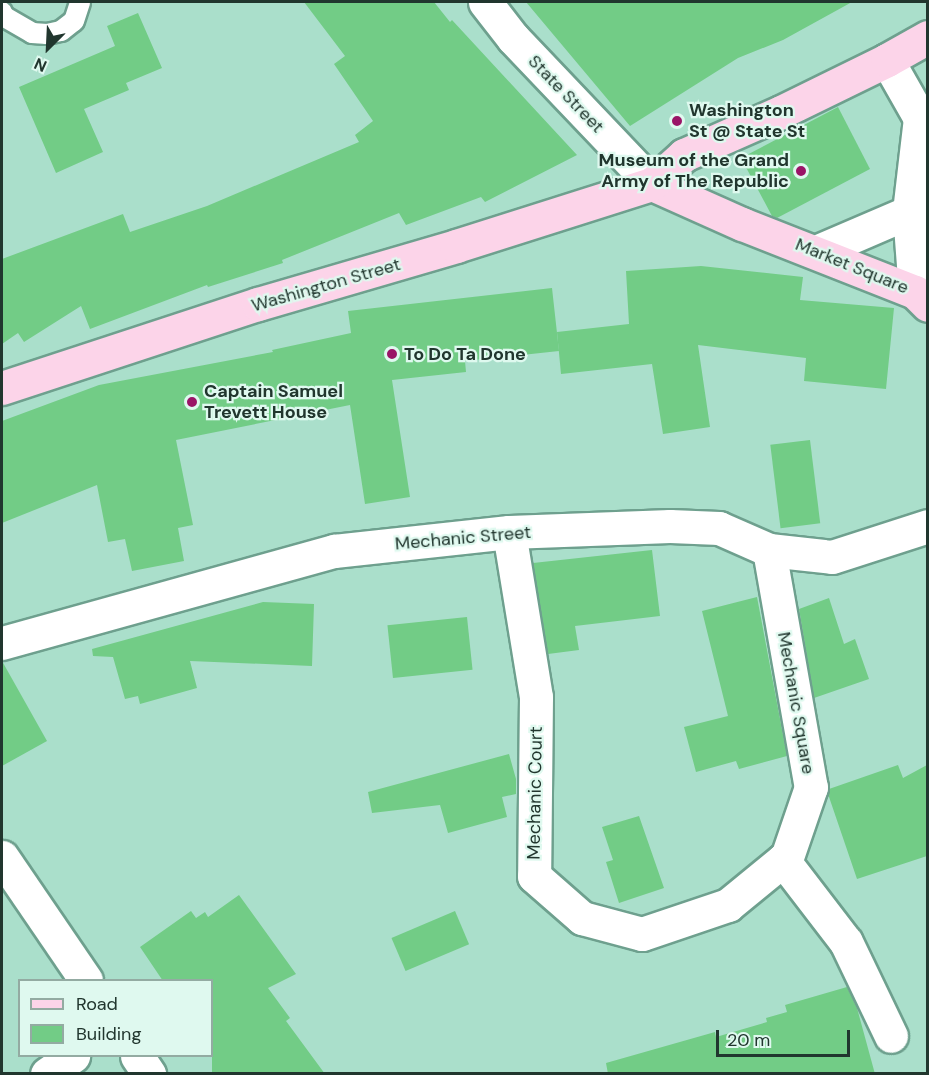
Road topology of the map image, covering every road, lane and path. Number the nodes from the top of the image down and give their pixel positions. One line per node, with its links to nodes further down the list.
1 (80, 2): 3 (lane)
2 (485, 2): 6 (street, State Street)
3 (2, 12)
4 (927, 37): 5 (street)
5 (887, 60): 6 (street); 7 (street, Market Square)
6 (652, 184): 8 (street, Market Square); 10 (street, Washington Street)
7 (909, 212): 8 (street); 9 (street, Market Square)
8 (816, 252): 9 (street, Market Square)
9 (921, 298)
10 (2, 388)
11 (927, 526): 13 (street, Mechanic Street)
12 (509, 531): 13 (street, Mechanic Street); 14 (street, Mechanic Street); 16 (street, Mechanic Court)
13 (769, 550): 16 (street, Mechanic Square)
14 (2, 643)
15 (2, 857): 17 (street)
16 (783, 860): 18 (street)
17 (85, 979)
18 (891, 1036)
19 (72, 1057): 21 (street)
20 (138, 1057): 22 (street)
21 (47, 1074)
22 (149, 1074)

